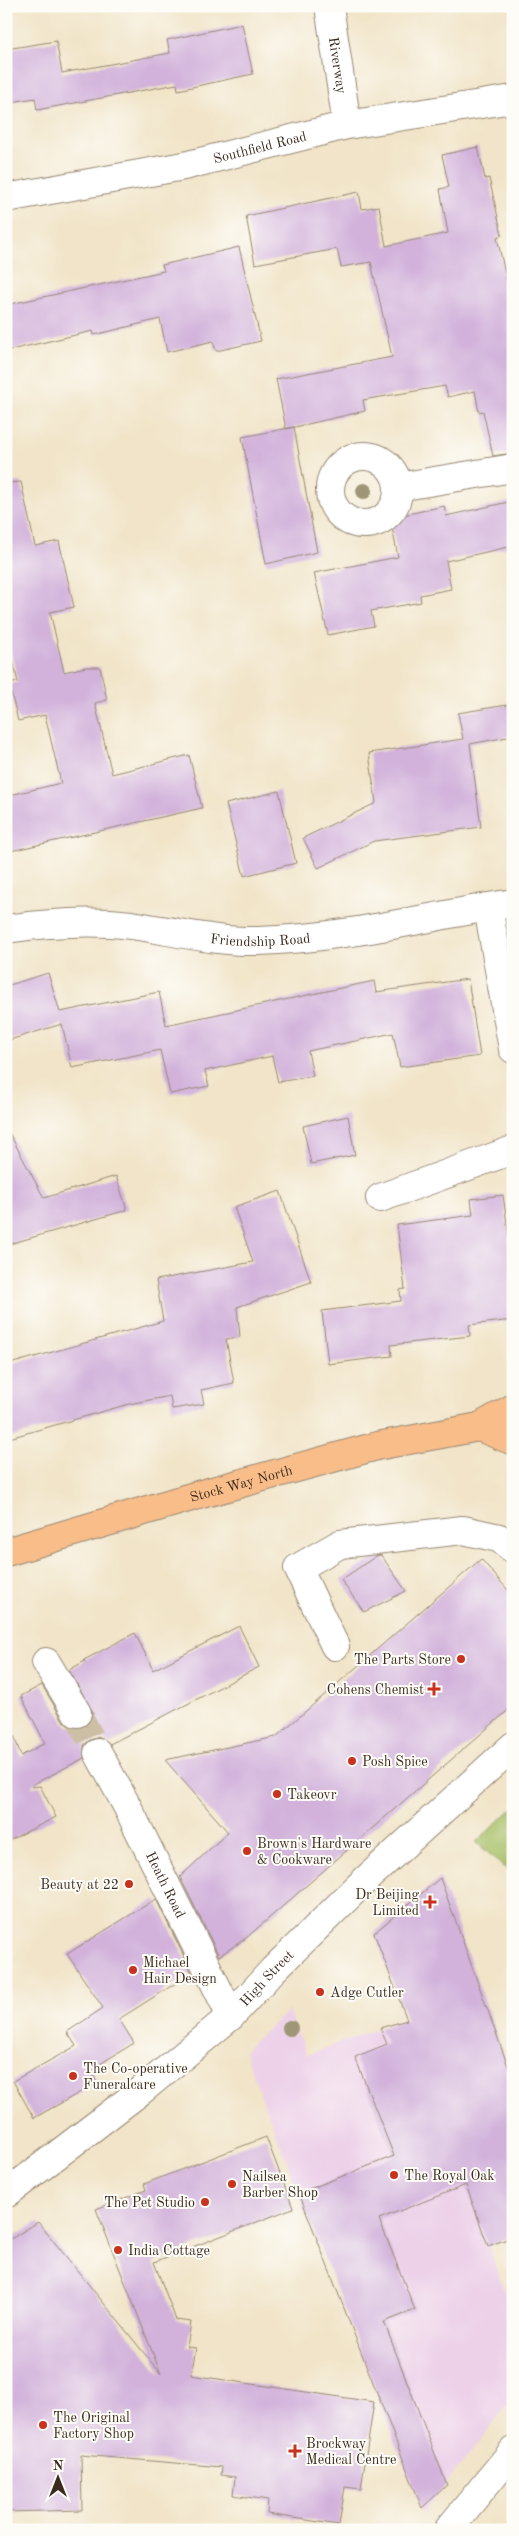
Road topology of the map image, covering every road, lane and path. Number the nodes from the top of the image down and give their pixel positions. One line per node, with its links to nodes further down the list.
1 (329, 6): 3 (street, Riverway)
2 (513, 99): 3 (street, Southfield Road)
3 (347, 126): 4 (street, Southfield Road)
4 (6, 198)
5 (513, 468): 6 (street)
6 (398, 487)
7 (500, 905): 8 (street, Friendship Road); 9 (street)
8 (6, 929)
9 (513, 1049)
10 (513, 1150): 11 (street)
11 (380, 1198)
12 (513, 1408): 13 (main road, Stock Way North)
13 (479, 1427): 14 (main road); 16 (main road, Stock Way North)
14 (513, 1441)
15 (513, 1549): 17 (street)
16 (6, 1552)
17 (335, 1646)
18 (46, 1662): 19 (street)
19 (77, 1713)
20 (513, 1746): 22 (street, High Street)
21 (98, 1753): 22 (street, Heath Road)
22 (231, 2016): 23 (street, High Street)
23 (6, 2194)
24 (513, 2451): 25 (street)
25 (448, 2530)

